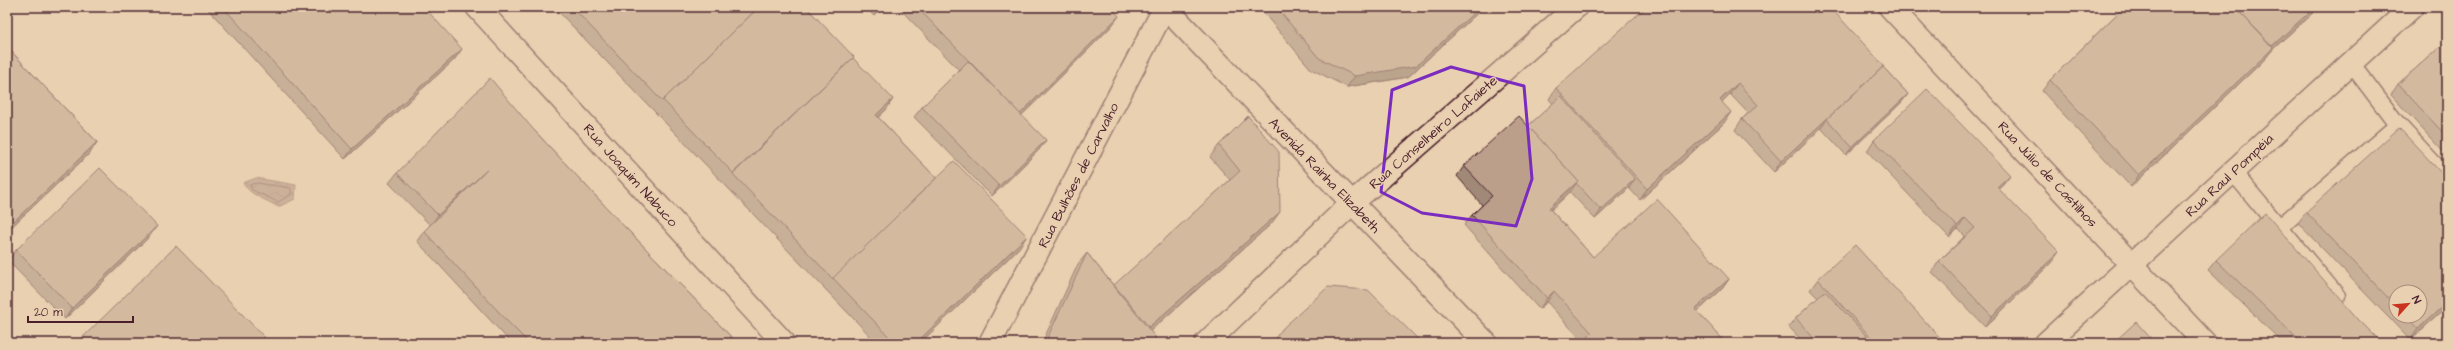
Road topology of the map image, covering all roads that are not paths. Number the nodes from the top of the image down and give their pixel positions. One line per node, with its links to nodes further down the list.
1 (478, 7): 14 (main road, Rua Joaquim Nabuco)
2 (1165, 7): 10 (main road, Avenida Rainha Elizabeth); 15 (main road, Rua Bulhões de Carvalho)
3 (1576, 7): 10 (main road, Rua Conselheiro Lafaiete)
4 (1890, 7): 12 (main road, Rua Júlio de Castilhos)
5 (2412, 7): 6 (main road, Rua Raul Pompéia)
6 (2351, 63): 7 (lane); 8 (main road, Rua Raul Pompéia)
7 (2398, 125): 9 (lane); 11 (lane)
8 (2232, 172): 11 (lane); 12 (main road, Rua Raul Pompéia)
9 (2447, 178)
10 (1352, 203): 16 (main road, Rua Conselheiro Lafaiete); 17 (main road, Avenida Rainha Elizabeth)
11 (2280, 227): 13 (lane)
12 (2132, 264): 18 (main road, Rua Raul Pompéia); 19 (main road, Rua Júlio de Castilhos)
13 (2343, 303)
14 (784, 343)
15 (990, 343)
16 (1206, 343)
17 (1486, 343)
18 (2046, 343)
19 (2205, 343)

